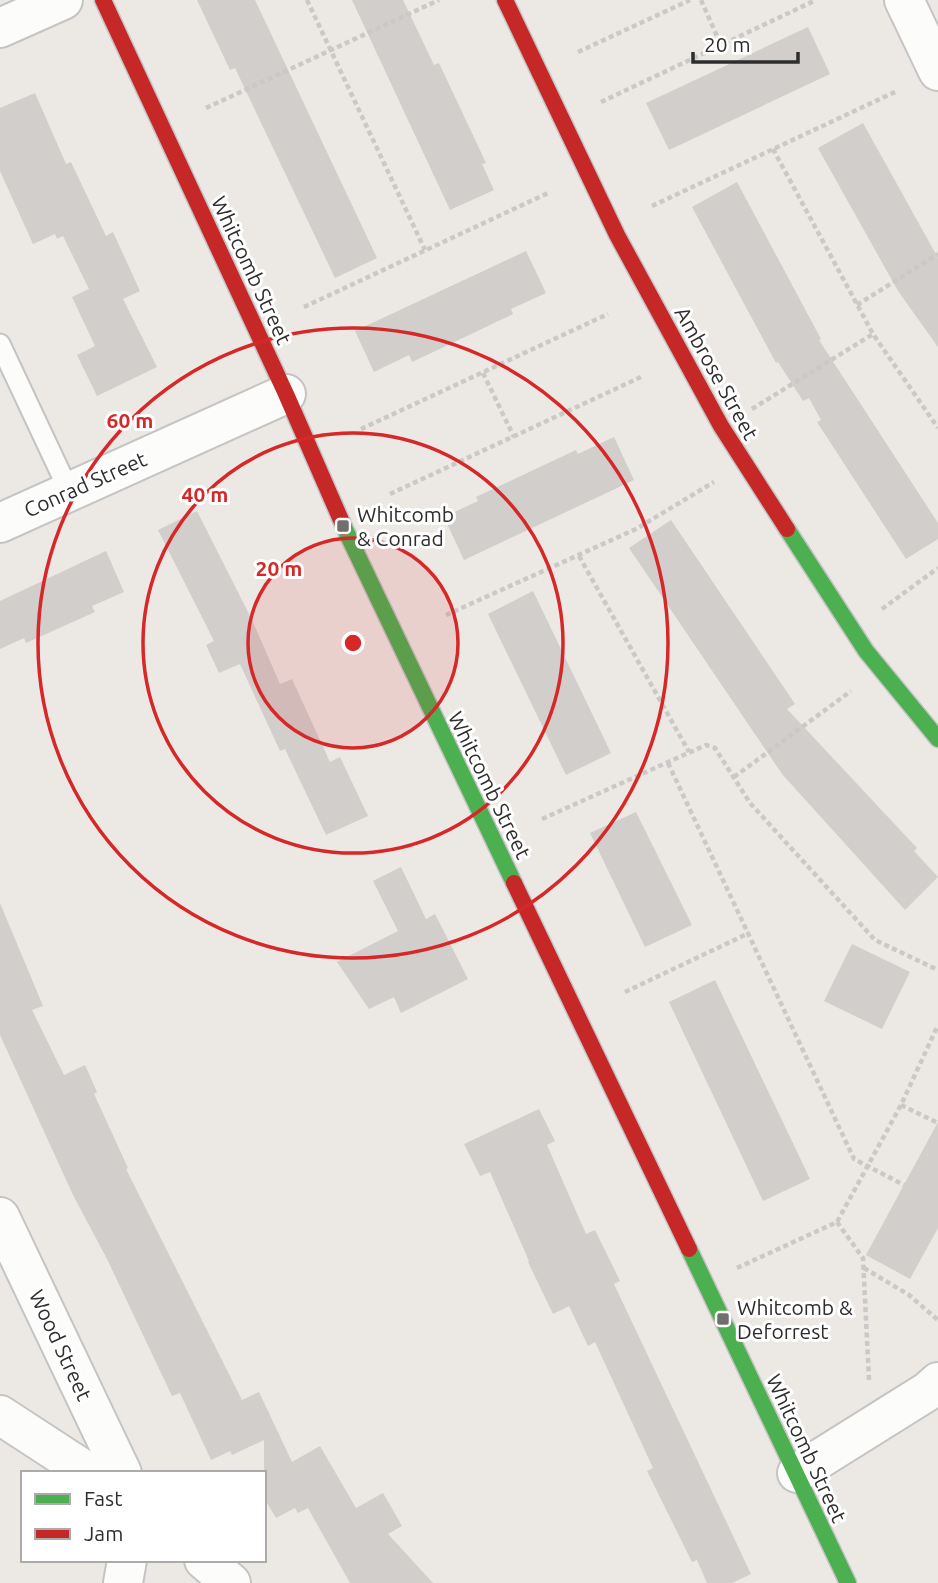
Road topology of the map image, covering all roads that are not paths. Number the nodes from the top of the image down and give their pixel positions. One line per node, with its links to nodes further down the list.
1 (63, 0): 5 (street)
2 (103, 0): 8 (street, Whitcomb Street)
3 (505, 0): 11 (street, Ambrose Street)
4 (904, 0): 6 (street)
5 (0, 28)
6 (938, 71)
7 (0, 344): 9 (lane)
8 (286, 394): 9 (street, Conrad Street); 17 (street, Whitcomb Street)
9 (69, 491): 10 (street, Conrad Street)
10 (0, 523)
11 (938, 739)
12 (0, 1217): 16 (street, Wood Street)
13 (938, 1382): 17 (street)
14 (0, 1415): 15 (street)
15 (86, 1471)
16 (121, 1471)
17 (797, 1473): 22 (street, Whitcomb Street)
18 (127, 1562): 20 (street)
19 (206, 1562): 21 (street)
20 (123, 1583)
21 (231, 1583)
22 (848, 1583)

